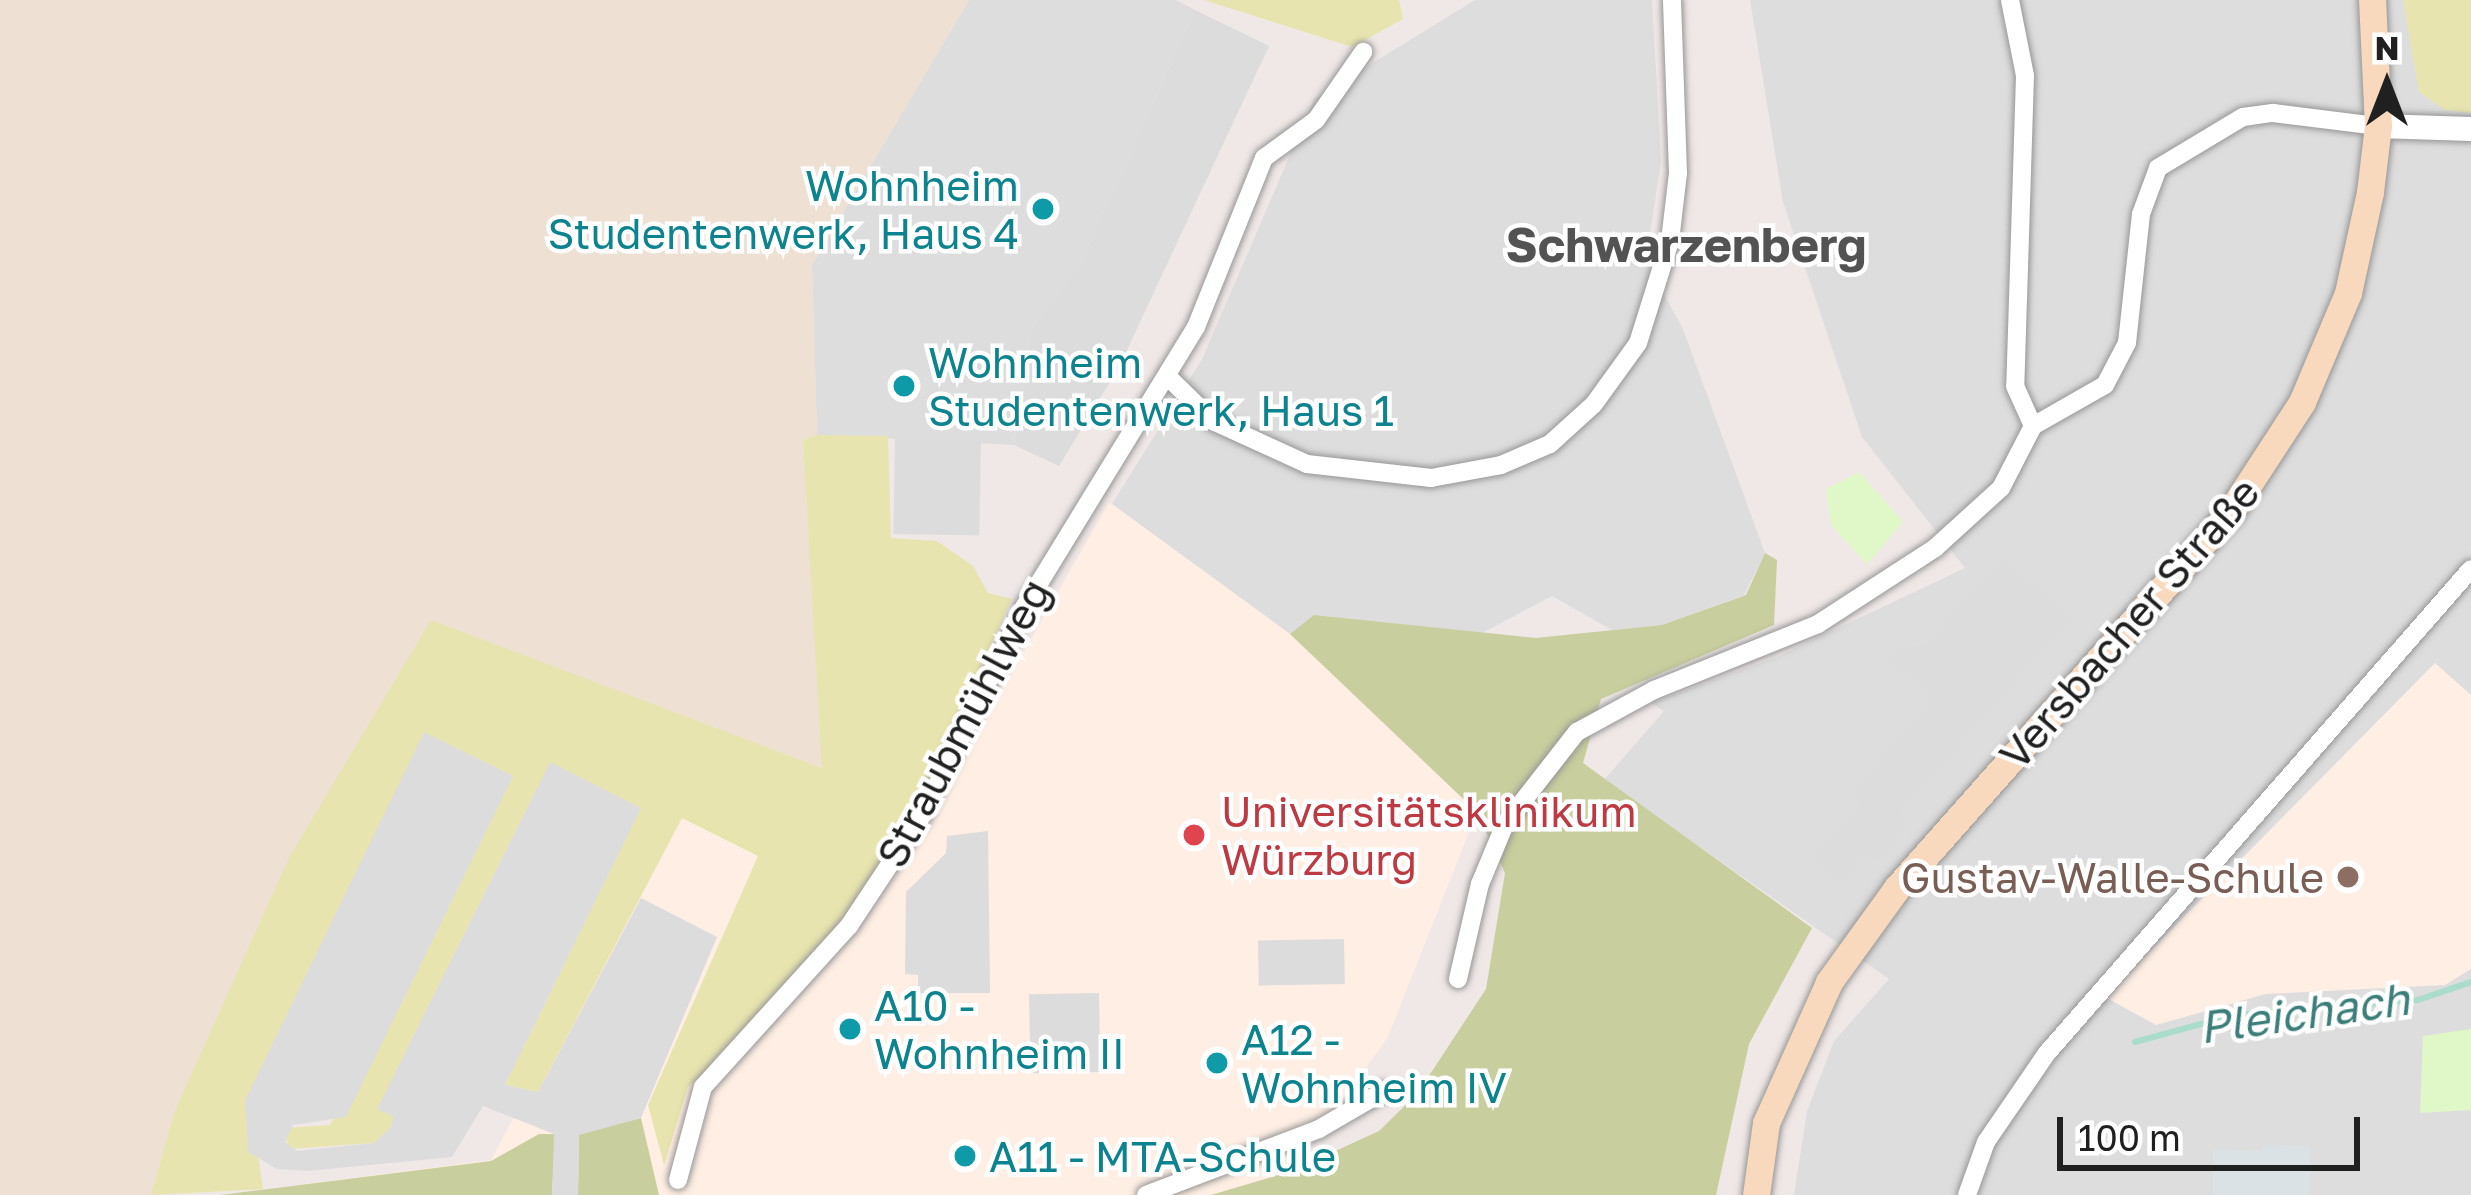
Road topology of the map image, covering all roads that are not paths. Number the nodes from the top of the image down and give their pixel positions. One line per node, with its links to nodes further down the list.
1 (1672, 0): 7 (street)
2 (2010, 0): 8 (street)
3 (2372, 0): 5 (main road, Versbacher Straße)
4 (1363, 52): 7 (street, Straubmühlweg)
5 (2378, 126): 6 (street); 8 (street); 14 (main road, Versbacher Straße)
6 (2471, 129)
7 (1167, 376): 12 (street, Straubmühlweg)
8 (2033, 425): 10 (street)
9 (2471, 569): 15 (street)
10 (1458, 979)
11 (1384, 1091): 13 (street)
12 (678, 1180)
13 (1146, 1195)
14 (1756, 1195)
15 (1967, 1195)

